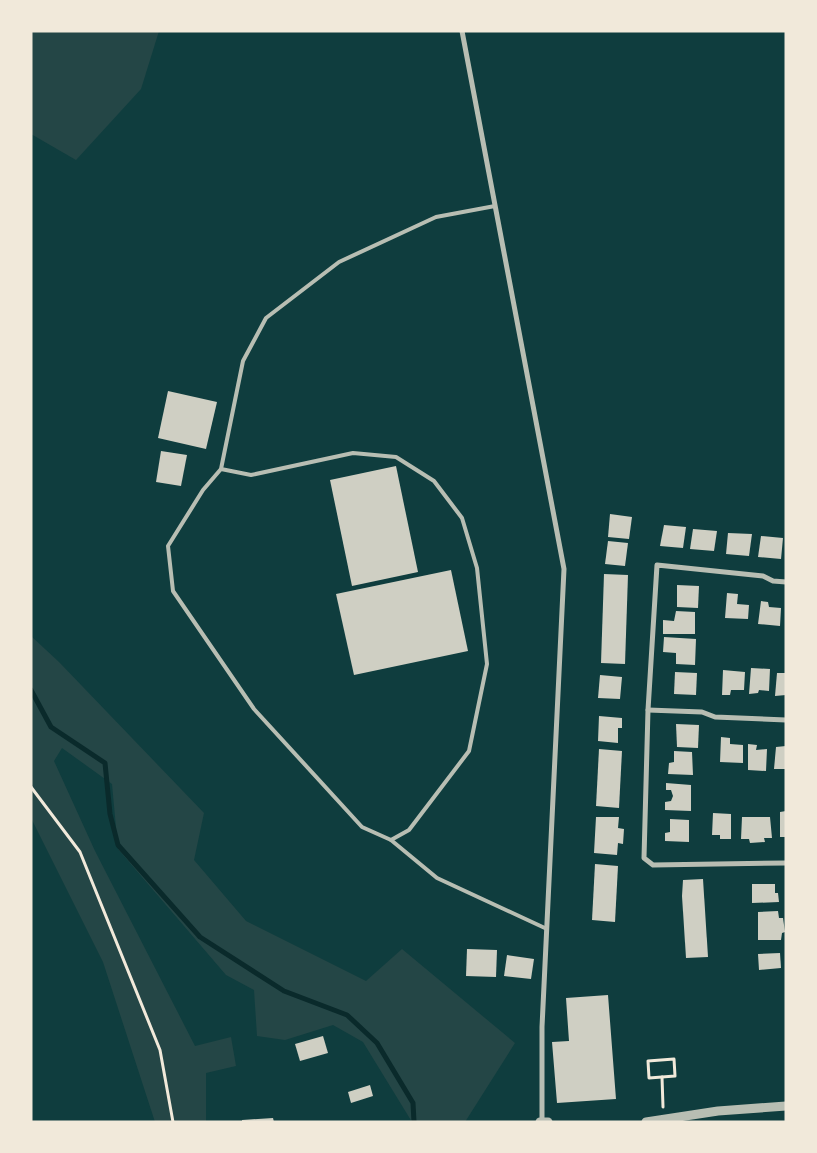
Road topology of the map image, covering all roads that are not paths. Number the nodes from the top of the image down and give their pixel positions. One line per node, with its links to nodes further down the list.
1 (462, 31): 2 (street)
2 (495, 206): 3 (lane); 9 (street)
3 (221, 469): 7 (lane); 7 (lane)
4 (786, 582): 5 (street)
5 (648, 710): 6 (street); 8 (street)
6 (786, 720)
7 (391, 840): 9 (lane)
8 (786, 863)
9 (547, 929): 11 (street)
10 (786, 1106): 13 (street)
11 (541, 1122): 12 (street)
12 (548, 1122)
13 (646, 1122)

